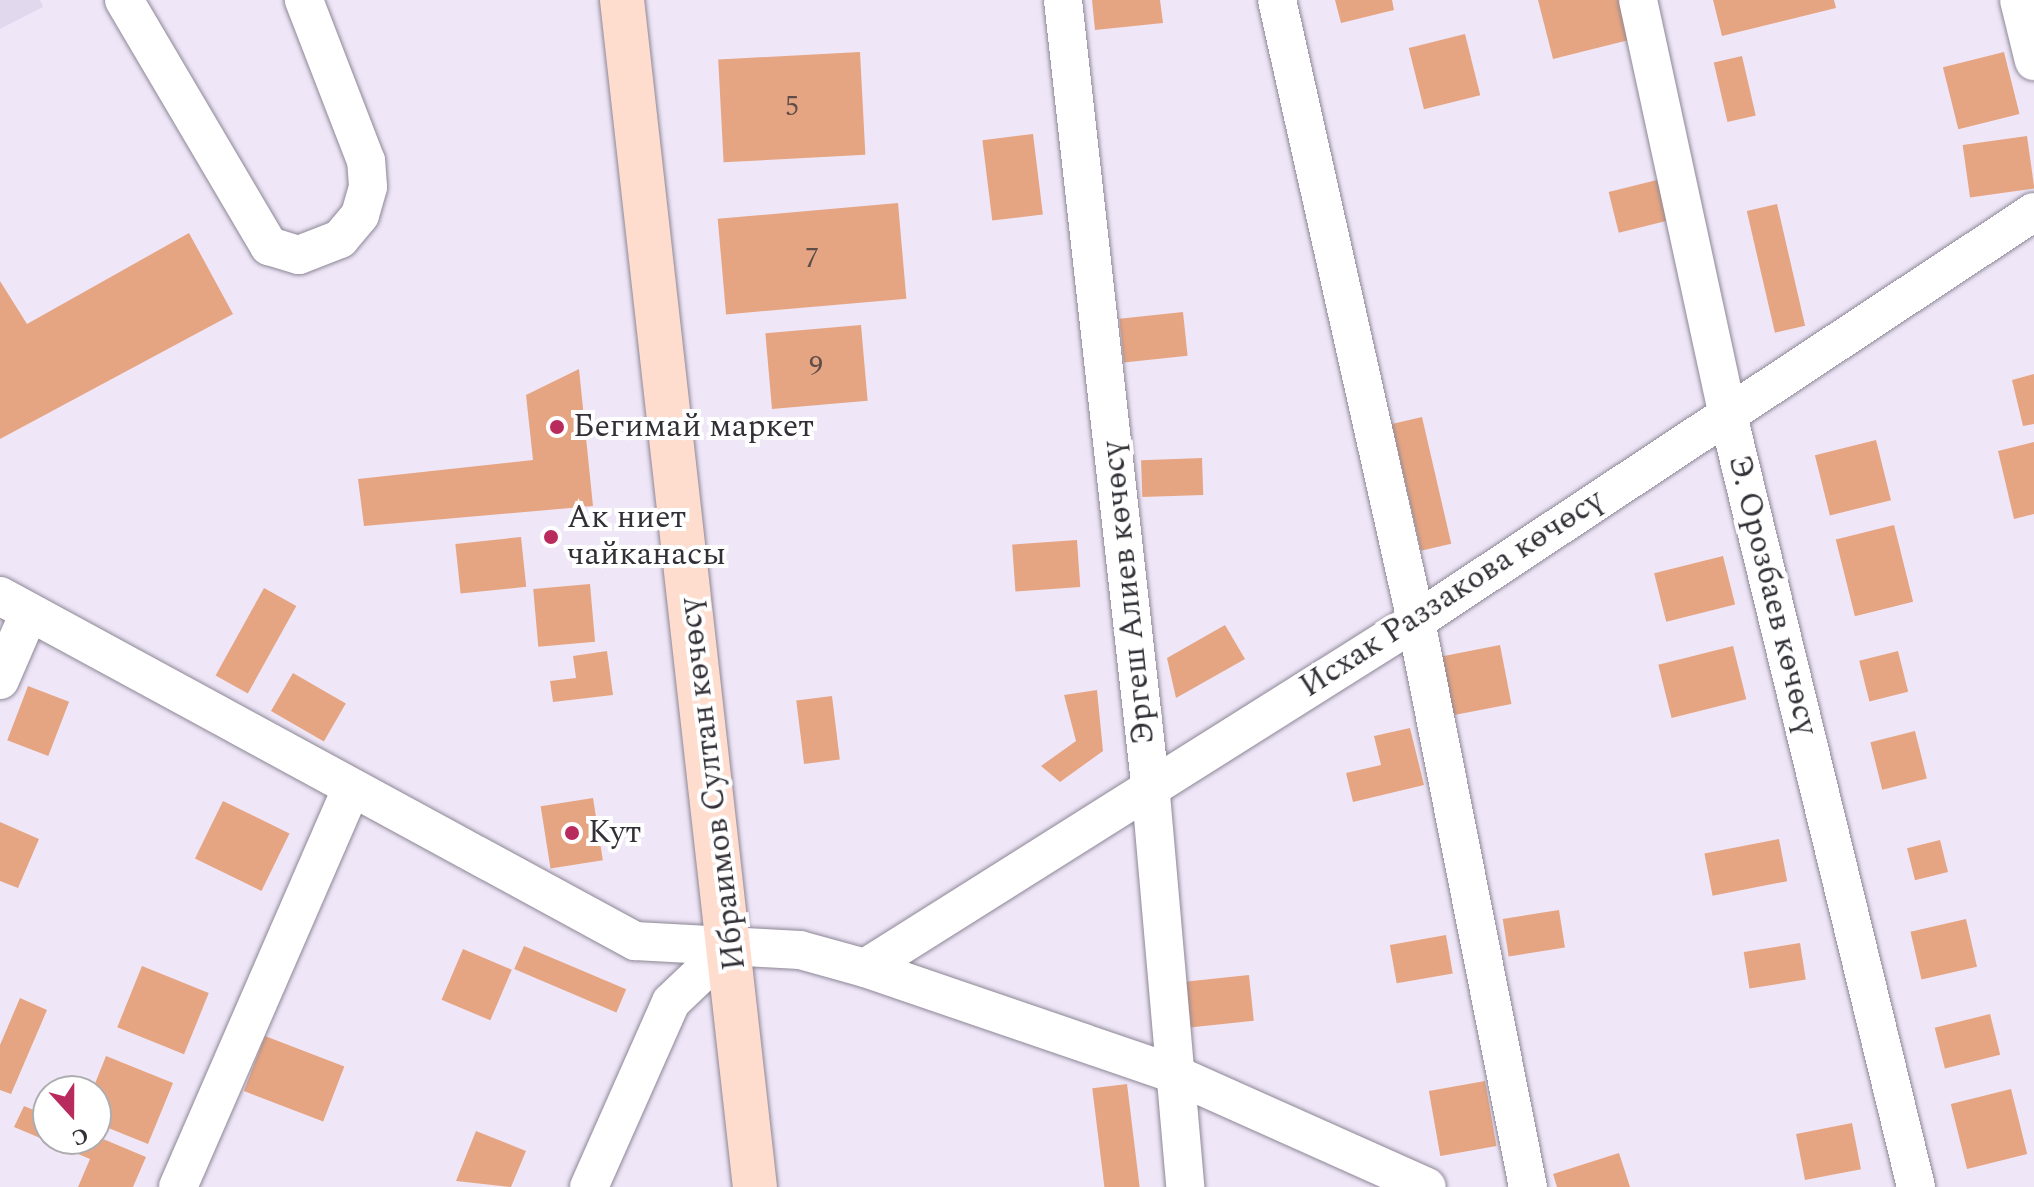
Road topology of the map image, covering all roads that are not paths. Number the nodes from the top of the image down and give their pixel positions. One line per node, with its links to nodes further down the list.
1 (124, 0): 2 (street)
2 (304, 0)
3 (622, 0): 16 (main road, Ибраимов Султан көчөсү)
4 (1063, 0): 14 (street, Эргеш Алиев көчөсү)
5 (1277, 0): 12 (street)
6 (1638, 0): 10 (street, Э. Орозбаев көчөсү)
7 (2019, 0): 8 (street)
8 (2034, 61)
9 (2034, 212): 10 (street, Исхак Раззакова көчөсү)
10 (1728, 415): 12 (street, Исхак Раззакова көчөсү); 25 (street, Э. Орозбаев көчөсү)
11 (14, 604): 13 (street); 15 (street)
12 (1416, 621): 14 (street, Исхак Раззакова көчөсү); 24 (street)
13 (0, 680)
14 (1150, 783): 17 (street, Исхак Раззакова көчөсү); 18 (street, Эргеш Алиев көчөсү)
15 (351, 790): 16 (street); 19 (street)
16 (732, 944): 17 (street); 20 (street); 21 (main road, Ибраимов Султан көчөсү)
17 (865, 968): 18 (street)
18 (1172, 1073): 22 (street, Эргеш Алиев көчөсү); 23 (street)
19 (178, 1187)
20 (589, 1187)
21 (755, 1187)
22 (1185, 1187)
23 (1427, 1187)
24 (1528, 1187)
25 (1916, 1187)

